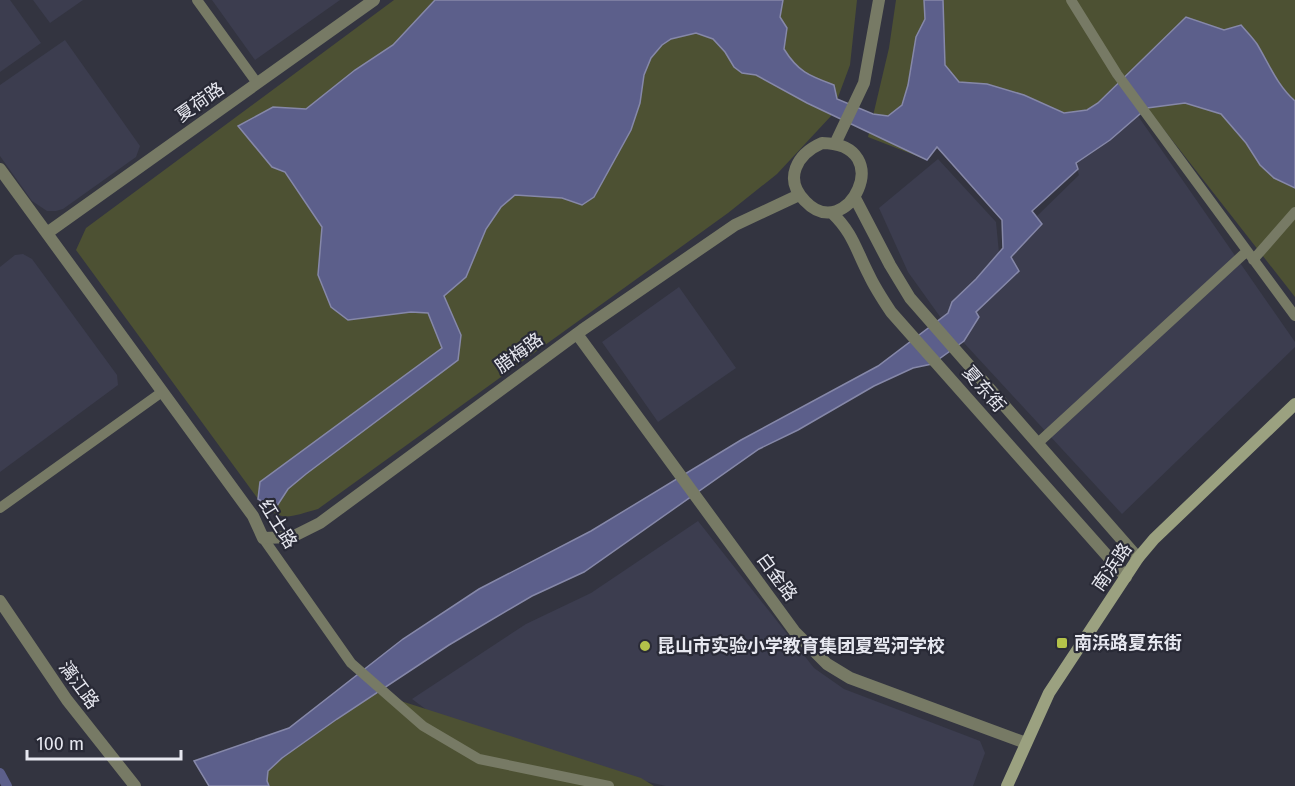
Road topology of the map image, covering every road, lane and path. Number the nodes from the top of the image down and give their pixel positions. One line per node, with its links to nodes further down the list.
1 (197, 0): 5 (street)
2 (374, 0): 5 (street, 夏荷路)
3 (879, 0): 6 (street)
4 (1071, 0): 13 (street)
5 (257, 83): 12 (street, 夏荷路)
6 (835, 144): 8 (street); 9 (street)
7 (0, 169): 12 (street, 红士路)
8 (799, 195): 11 (street); 15 (street, 腊梅路)
9 (855, 198): 11 (street); 18 (street, 夏东街)
10 (1295, 212): 13 (street)
11 (832, 213): 22 (street, 夏东街)
12 (46, 233): 16 (street, 红士路)
13 (1250, 255): 14 (street); 18 (street)
14 (1295, 316)
15 (577, 334): 20 (street, 腊梅路); 24 (street, 白金路)
16 (162, 392): 19 (street); 20 (street, 红士路)
17 (1295, 404): 21 (main road, 南浜路)
18 (1038, 443): 21 (street, 夏东街)
19 (0, 508)
20 (263, 538): 26 (street, 红士路)
21 (1138, 558): 22 (main road, 南浜路)
22 (1126, 577): 24 (main road, 南浜路)
23 (0, 601): 25 (street, 漓江路)
24 (1026, 743): 27 (main road, 南浜路)
25 (135, 786)
26 (609, 786)
27 (1007, 786)

